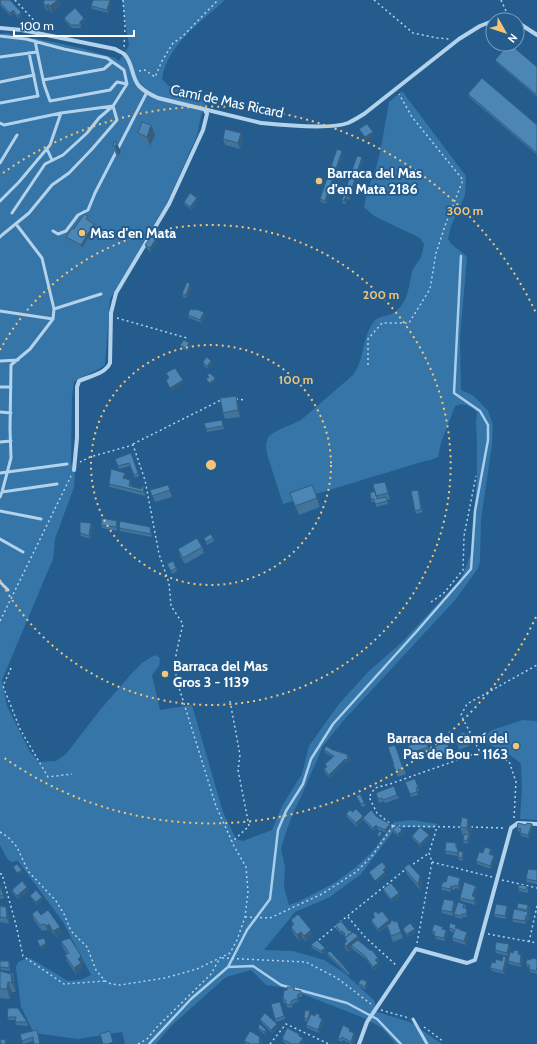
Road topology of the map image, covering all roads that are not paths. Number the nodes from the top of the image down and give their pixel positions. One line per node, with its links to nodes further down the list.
1 (485, 24): 18 (street, Camí de Mas Ricard)
2 (525, 27): 4 (street)
3 (0, 28): 15 (street, Camí de Mas Ricard)
4 (537, 35)
5 (0, 36): 6 (lane)
6 (35, 41): 7 (lane); 10 (lane)
7 (37, 52): 8 (lane); 12 (lane)
8 (29, 53): 9 (lane); 11 (lane)
9 (0, 57)
10 (112, 62): 12 (lane); 14 (lane)
11 (34, 75): 13 (lane); 16 (lane)
12 (43, 80): 14 (lane)
13 (0, 82)
14 (127, 84): 17 (lane)
15 (147, 92): 18 (street, Camí de Mas Ricard); 28 (lane)
16 (0, 103)
17 (113, 106): 19 (lane); 23 (lane); 27 (lane)
18 (205, 110): 43 (street)
19 (61, 113): 20 (lane); 22 (lane)
20 (0, 123)
21 (17, 135): 24 (lane)
22 (46, 149): 23 (lane); 25 (lane)
23 (52, 160): 26 (lane)
24 (0, 162)
25 (0, 201)
26 (12, 213)
27 (16, 224): 29 (lane); 31 (lane)
28 (53, 231)
29 (0, 237)
30 (101, 294): 31 (lane)
31 (54, 309): 33 (lane)
32 (0, 310): 33 (lane)
33 (53, 319): 34 (lane)
34 (18, 360): 35 (lane); 36 (lane)
35 (0, 361)
36 (11, 386): 37 (lane); 39 (lane)
37 (0, 387)
38 (0, 412): 39 (lane)
39 (10, 413): 40 (lane)
40 (11, 441): 41 (lane); 45 (lane)
41 (0, 442)
42 (67, 464): 45 (lane)
43 (74, 470)
44 (0, 473): 45 (lane)
45 (7, 473): 47 (lane)
46 (57, 484): 47 (lane)
47 (1, 492): 48 (lane)
48 (0, 497)
49 (0, 510): 50 (lane)
50 (41, 519)
51 (0, 540): 52 (lane)
52 (23, 552)
53 (0, 582): 54 (lane)
54 (8, 590)
55 (537, 824): 57 (street)
56 (413, 1019): 58 (lane)
57 (359, 1044)
58 (427, 1044)

